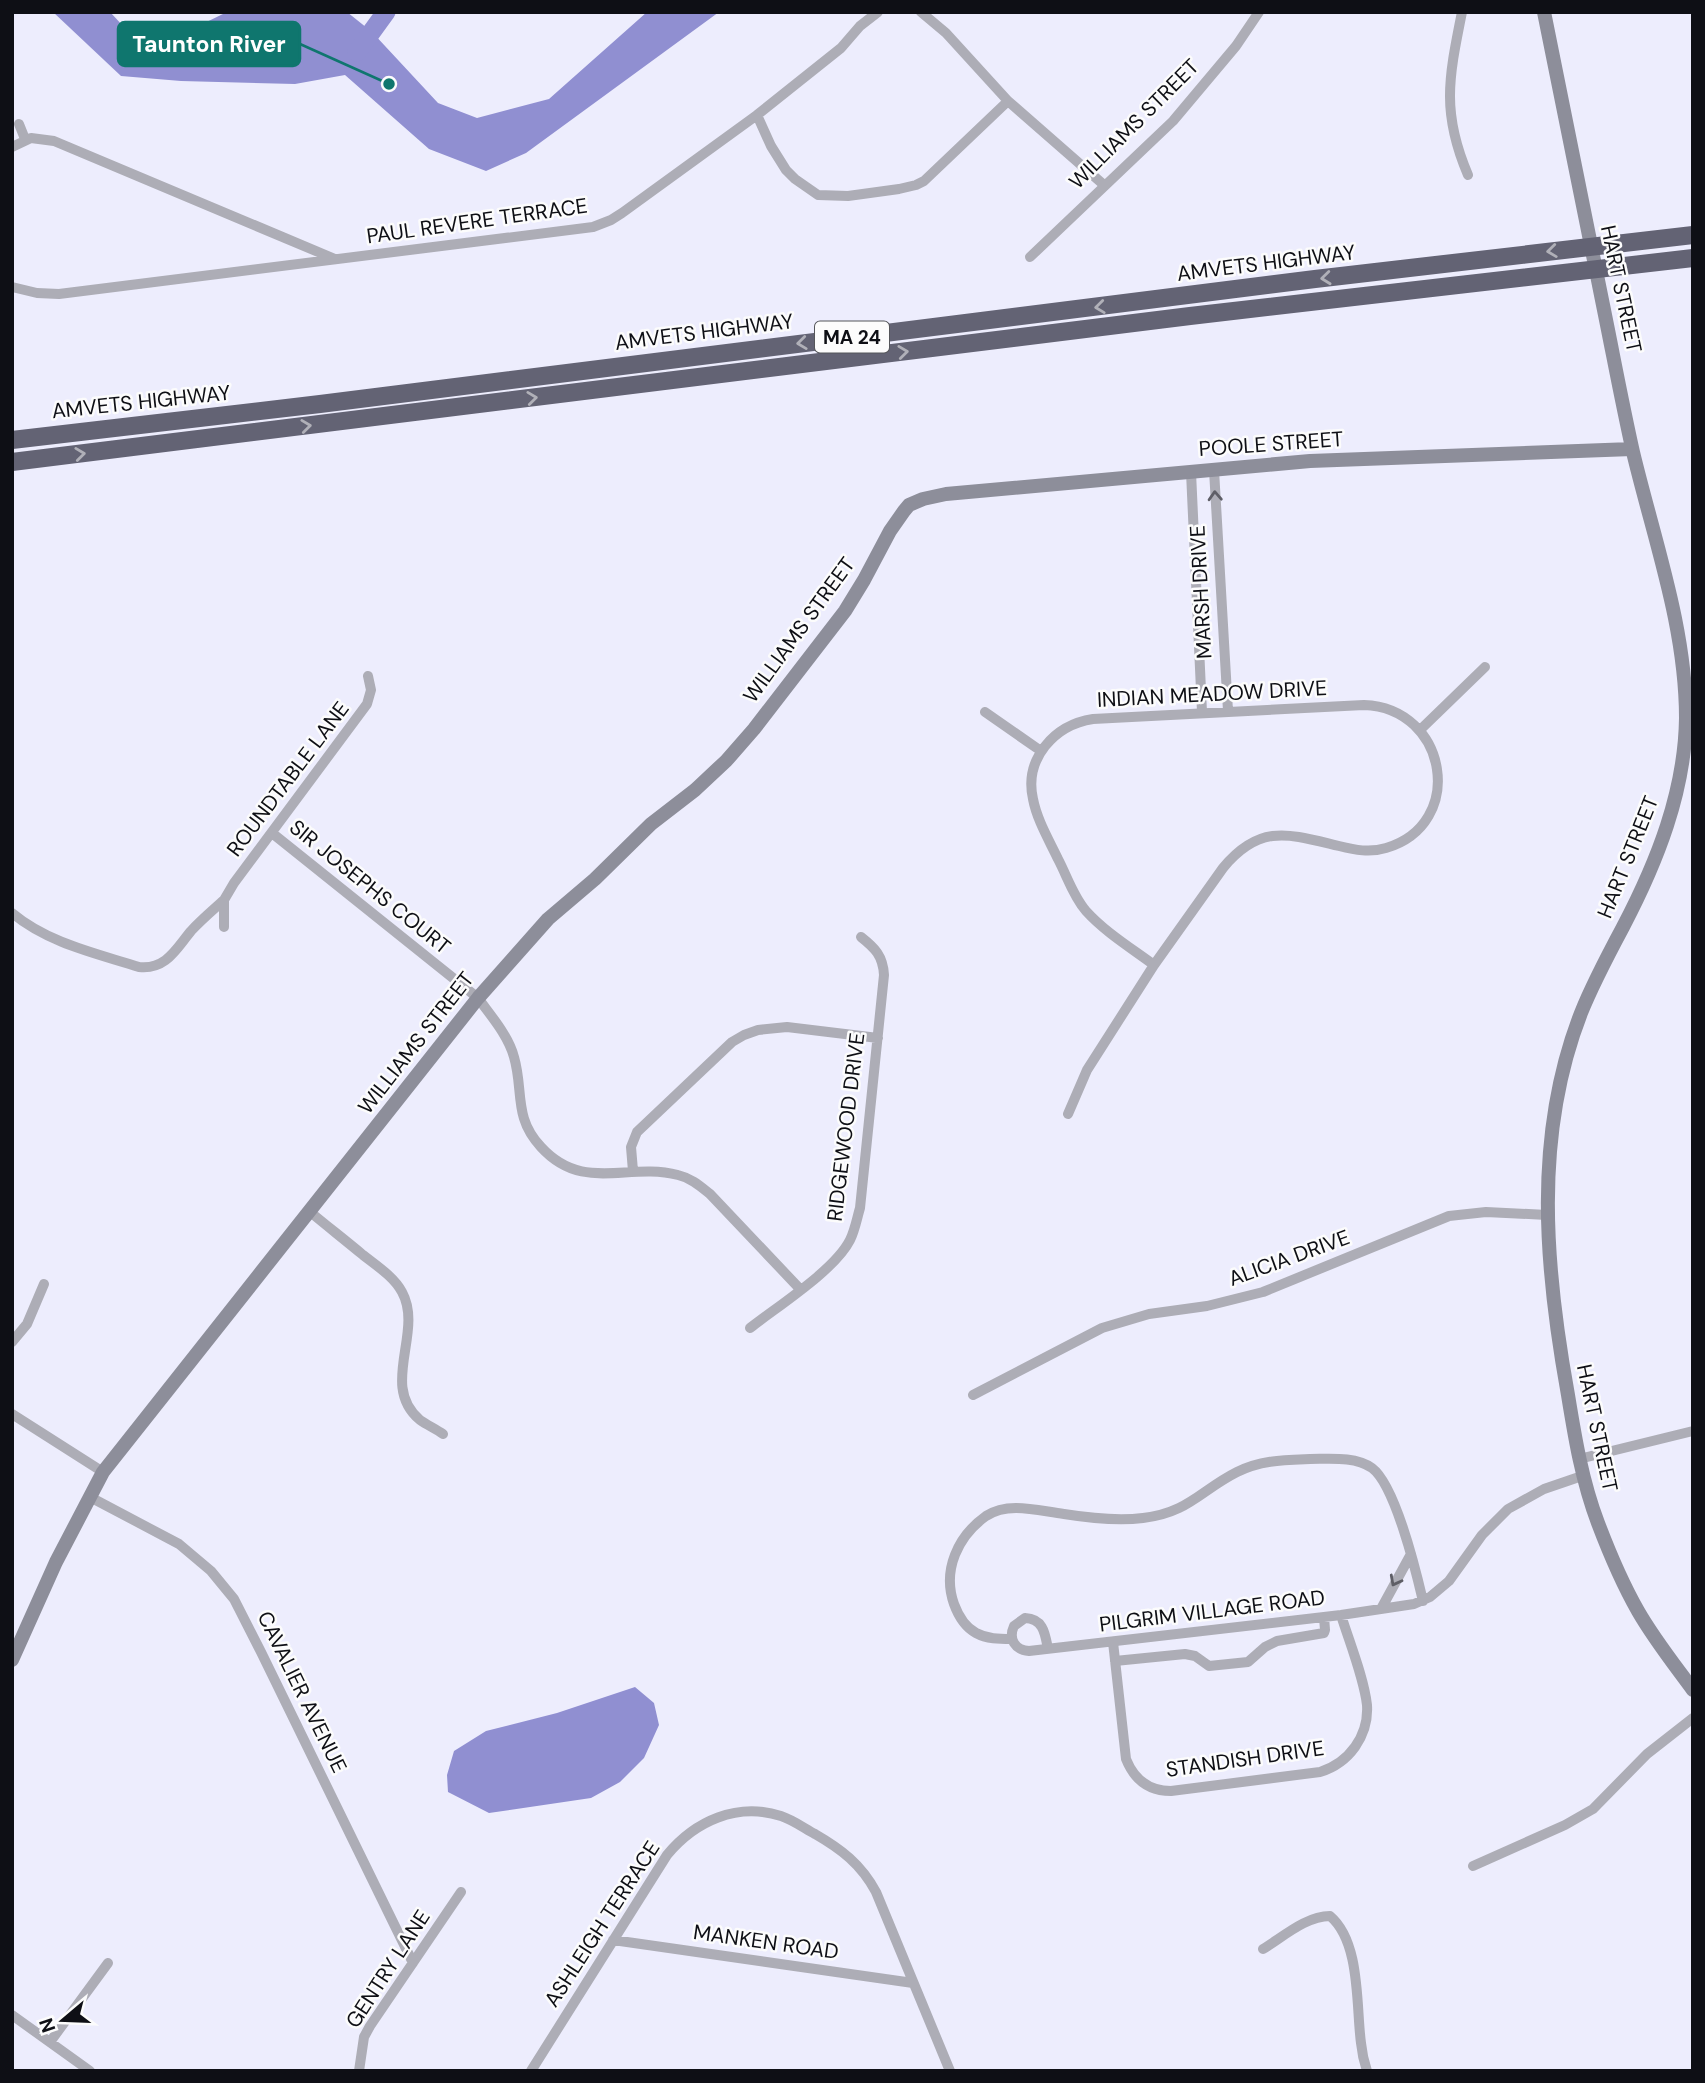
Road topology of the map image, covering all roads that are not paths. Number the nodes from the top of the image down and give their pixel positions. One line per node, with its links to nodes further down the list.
1 (878, 12): 7 (street, PAUL REVERE TERRACE)
2 (921, 12): 6 (street)
3 (1259, 12): 12 (street, WILLIAMS STREET)
4 (1462, 12): 11 (street)
5 (1544, 12): 19 (street, HART STREET)
6 (1007, 100): 7 (street); 12 (street)
7 (757, 115): 16 (street, PAUL REVERE TERRACE)
8 (19, 124): 9 (street)
9 (25, 139): 10 (street); 16 (street, PAUL REVERE TERRACE)
10 (12, 147)
11 (1468, 176)
12 (1104, 185): 14 (street, WILLIAMS STREET)
13 (1693, 234): 18 (highway, AMVETS HIGHWAY / MA 24, one-way to 18)
14 (1030, 257)
15 (1693, 258): 20 (highway, AMVETS HIGHWAY / MA 24, one-way to 15)
16 (335, 259): 17 (street, PAUL REVERE TERRACE)
17 (12, 288)
18 (12, 440)
19 (1632, 449): 21 (street, POOLE STREET); 42 (street, HART STREET)
20 (12, 462)
21 (1214, 470): 22 (street, POOLE STREET); 26 (street, MARSH DRIVE, one-way to 21)
22 (1191, 472): 23 (street, POOLE STREET); 28 (street, MARSH DRIVE)
23 (915, 502): 37 (street, WILLIAMS STREET)
24 (1485, 667): 29 (street)
25 (368, 676): 31 (street, ROUNDTABLE LANE)
26 (1228, 711): 28 (street, INDIAN MEADOW DRIVE); 29 (street, INDIAN MEADOW DRIVE)
27 (985, 712): 30 (street)
28 (1202, 712): 30 (street, INDIAN MEADOW DRIVE)
29 (1420, 730): 36 (street, INDIAN MEADOW DRIVE)
30 (1041, 751): 36 (street)
31 (272, 833): 32 (street, ROUNDTABLE LANE); 37 (street, SIR JOSEPHS COURT)
32 (224, 900): 33 (street, ROUNDTABLE LANE); 34 (street)
33 (12, 913)
34 (224, 927)
35 (861, 937): 38 (street, RIDGEWOOD DRIVE)
36 (1154, 964): 39 (street, INDIAN MEADOW DRIVE)
37 (478, 998): 40 (street, SIR JOSEPHS COURT); 41 (street, WILLIAMS STREET)
38 (878, 1038): 40 (street); 44 (street, RIDGEWOOD DRIVE)
39 (1068, 1114)
40 (633, 1171): 44 (street, SIR JOSEPHS COURT)
41 (309, 1211): 50 (street); 52 (street, WILLIAMS STREET)
42 (1547, 1214): 47 (street, ALICIA DRIVE); 51 (street, HART STREET)
43 (44, 1284): 46 (street)
44 (800, 1289): 45 (street, RIDGEWOOD DRIVE)
45 (750, 1328)
46 (12, 1342)
47 (973, 1395)
48 (12, 1414): 52 (street)
49 (1693, 1431): 51 (street)
50 (443, 1434)
51 (1579, 1459): 53 (street, HART STREET)
52 (103, 1472): 54 (street, WILLIAMS STREET)
53 (1582, 1476): 56 (street, PILGRIM VILLAGE ROAD); 65 (street, HART STREET)
54 (90, 1497): 63 (street, WILLIAMS STREET); 71 (street, CAVALIER AVENUE)
55 (1411, 1553): 56 (street, PILGRIM VILLAGE ROAD); 57 (street, one-way to 57); 60 (street, PILGRIM VILLAGE ROAD)
56 (1423, 1601): 57 (street, PILGRIM VILLAGE ROAD)
57 (1381, 1609): 58 (street, PILGRIM VILLAGE ROAD)
58 (1341, 1615): 59 (street, PILGRIM VILLAGE ROAD); 64 (street, STANDISH DRIVE)
59 (1324, 1617): 61 (street, PILGRIM VILLAGE ROAD); 64 (street)
60 (1012, 1639): 62 (street, PILGRIM VILLAGE ROAD); 62 (street)
61 (1113, 1642): 62 (street, PILGRIM VILLAGE ROAD); 64 (street, STANDISH DRIVE)
62 (1048, 1649)
63 (12, 1660)
64 (1115, 1661)
65 (1693, 1690)
66 (1693, 1718): 67 (street)
67 (1473, 1866)
68 (461, 1892): 71 (street, GENTRY LANE)
69 (613, 1940): 73 (street, MANKEN ROAD); 73 (street, ASHLEIGH TERRACE); 78 (street, ASHLEIGH TERRACE)
70 (1263, 1949): 80 (street)
71 (413, 1963): 77 (street, GENTRY LANE)
72 (108, 1964): 75 (street)
73 (914, 1983): 79 (street, ASHLEIGH TERRACE)
74 (12, 2015): 75 (street)
75 (50, 2042): 76 (street)
76 (90, 2071)
77 (359, 2071)
78 (531, 2071)
79 (950, 2071)
80 (1367, 2071)

